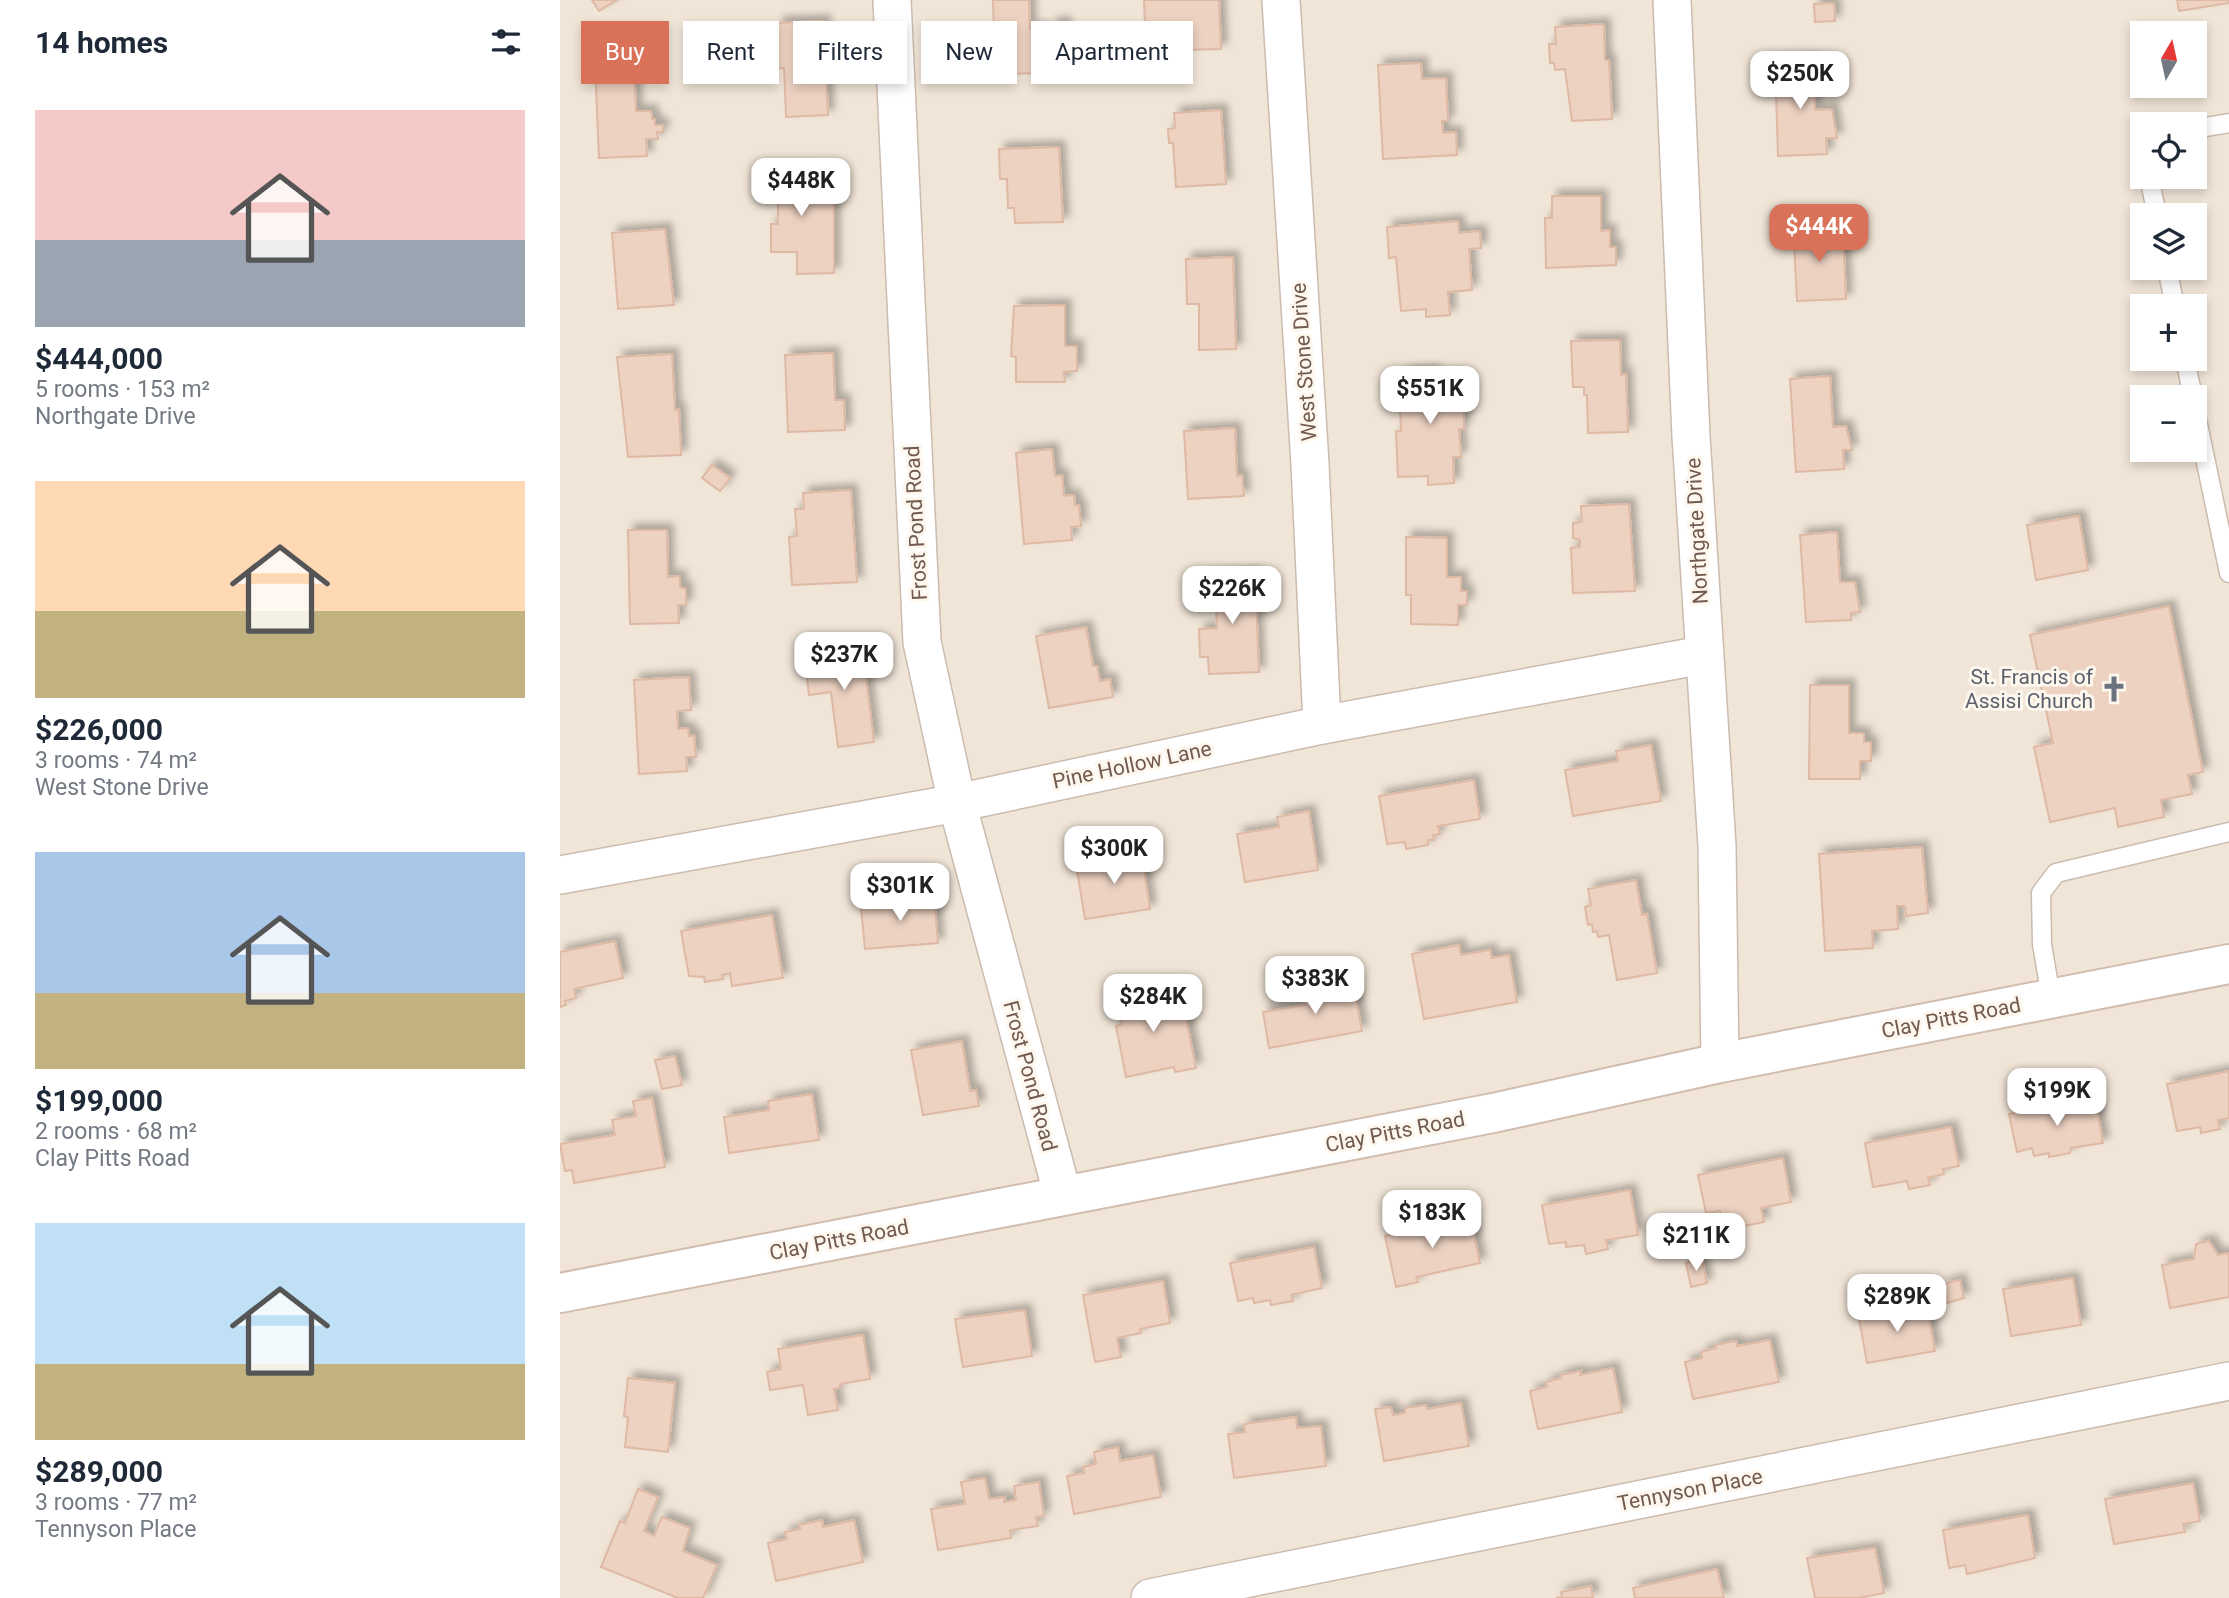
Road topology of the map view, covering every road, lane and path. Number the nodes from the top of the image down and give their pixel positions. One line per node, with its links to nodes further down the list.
1 (892, 0): 10 (street, Frost Pond Road)
2 (1281, 0): 9 (street, West Stone Drive)
3 (1672, 0): 8 (street, Northgate Drive)
4 (2229, 123): 5 (lane)
5 (2207, 127)
6 (2206, 462): 7 (lane)
7 (2229, 570)
8 (1703, 655): 9 (street, Pine Hollow Lane); 15 (street, Northgate Drive)
9 (1322, 725): 10 (street, Pine Hollow Lane)
10 (957, 803): 12 (street, Pine Hollow Lane); 16 (street, Frost Pond Road)
11 (2229, 832): 14 (lane)
12 (560, 875)
13 (2229, 964): 14 (street, Clay Pitts Road)
14 (2051, 998): 15 (street, Clay Pitts Road)
15 (1720, 1063): 16 (street, Clay Pitts Road)
16 (1063, 1196): 17 (street, Clay Pitts Road)
17 (560, 1293)
18 (2229, 1381): 19 (street, Tennyson Place)
19 (1150, 1598)

